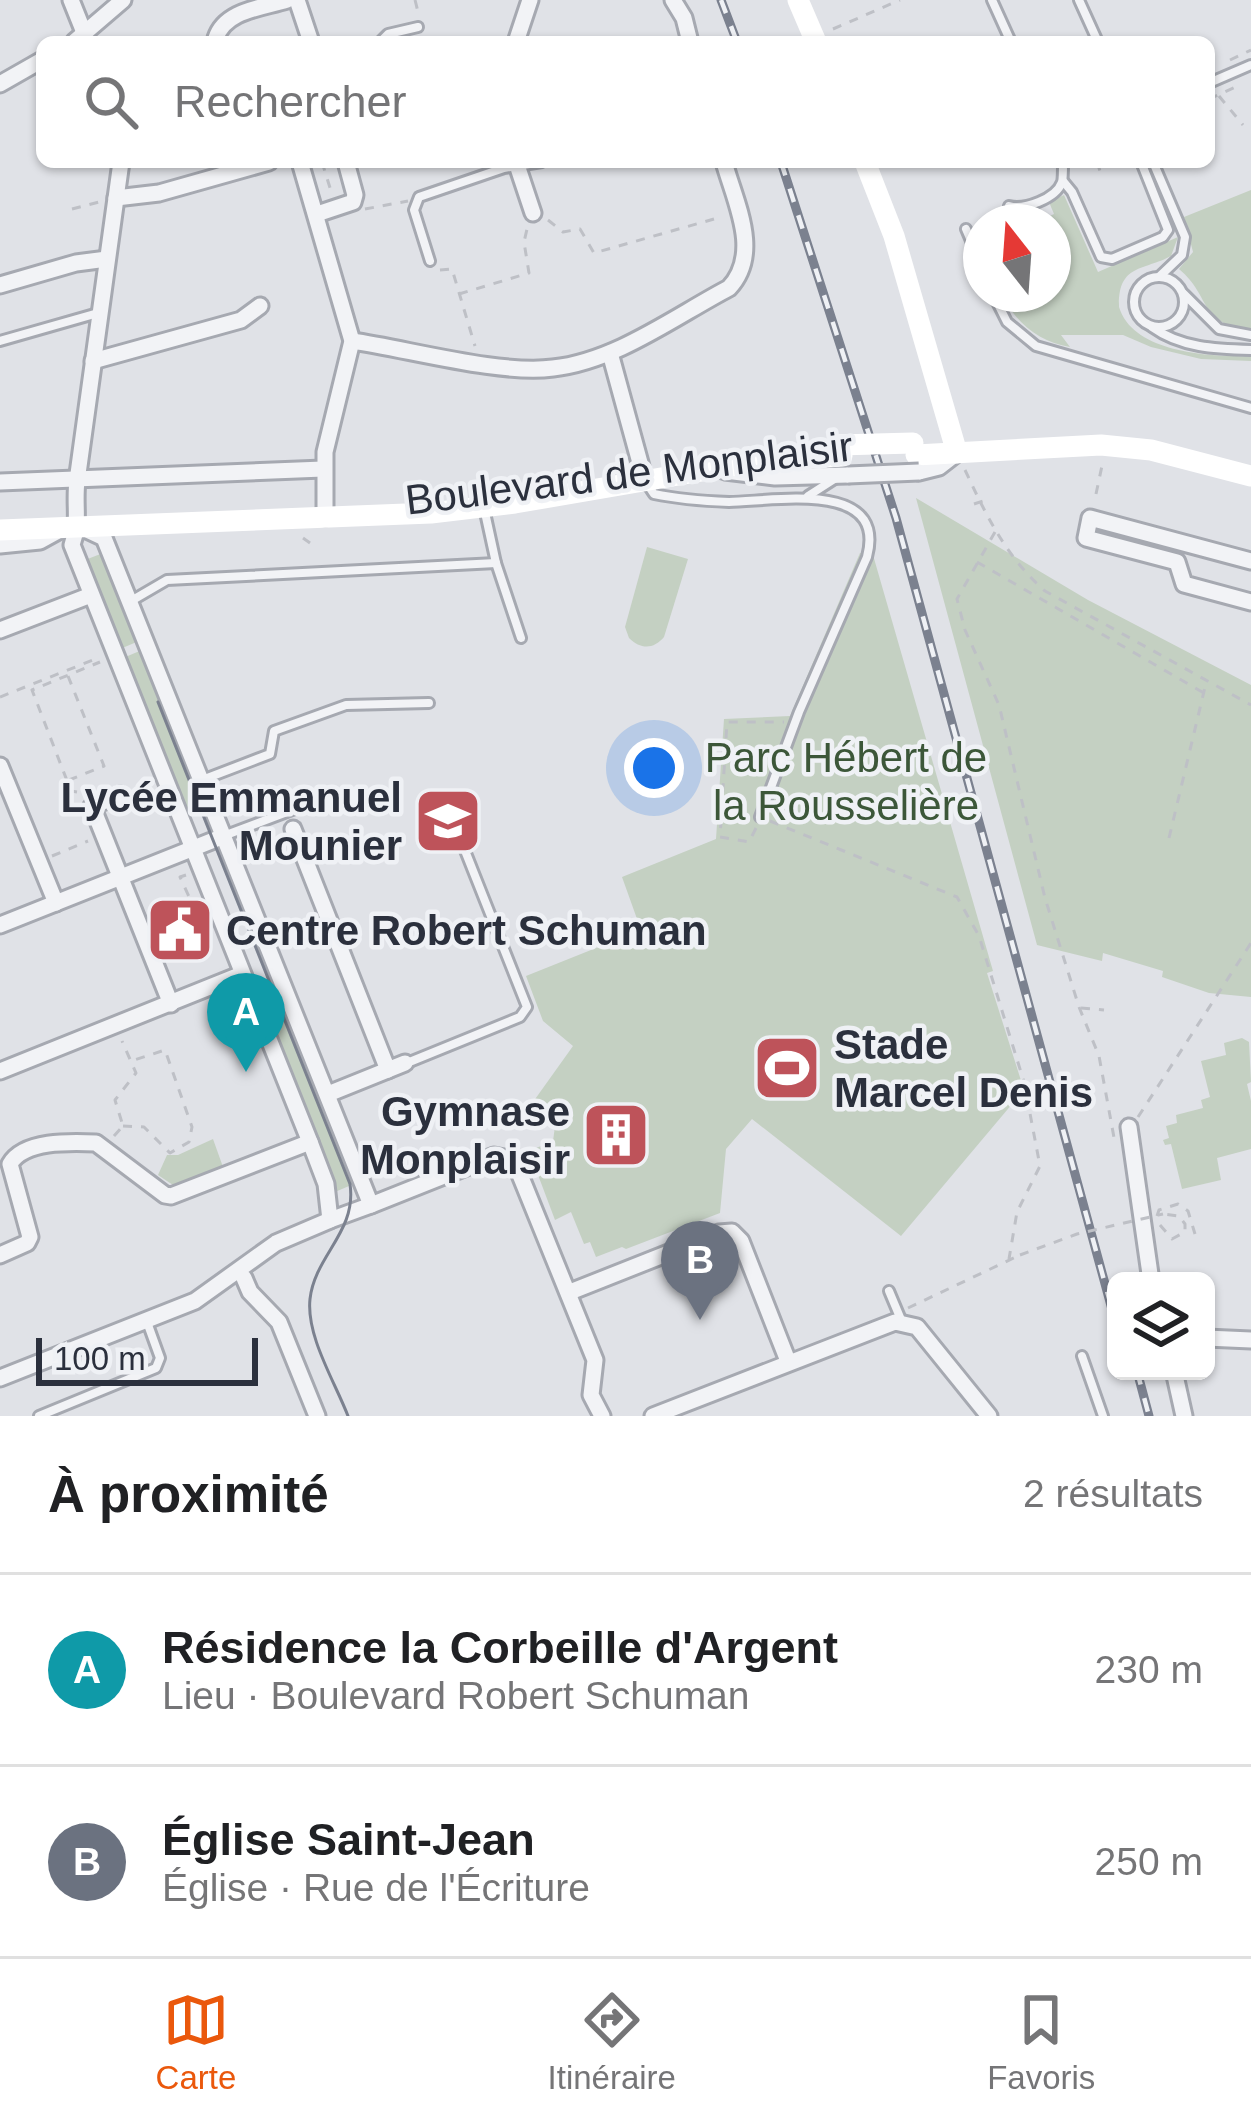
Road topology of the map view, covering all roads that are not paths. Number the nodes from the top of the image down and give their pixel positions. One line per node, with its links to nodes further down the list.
1 (71, 0): 11 (street)
2 (123, 0): 11 (street)
3 (287, 0): 12 (street)
4 (297, 0): 13 (street)
5 (530, 0): 15 (street)
6 (673, 0): 16 (street)
7 (798, 0): 17 (main road)
8 (992, 0): 18 (lane)
9 (1079, 0): 19 (lane)
10 (418, 26): 14 (lane)
11 (86, 34)
12 (217, 36)
13 (309, 36)
14 (386, 36)
15 (518, 36)
16 (688, 36)
17 (824, 36)
18 (1008, 36)
19 (1095, 36)
20 (36, 63): 23 (street)
21 (1251, 64): 22 (lane)
22 (1215, 80)
23 (0, 84)
24 (119, 168): 36 (street)
25 (248, 168): 36 (street)
26 (302, 168): 39 (street)
27 (347, 168): 39 (street)
28 (505, 168): 41 (lane)
29 (518, 168): 38 (street)
30 (726, 168): 53 (street)
31 (867, 168): 56 (main road)
32 (1063, 168): 35 (lane)
33 (1143, 168): 35 (lane)
34 (1156, 168): 42 (lane)
35 (1063, 181): 37 (lane)
36 (110, 199): 40 (street)
37 (1030, 204)
38 (533, 213)
39 (317, 214): 51 (street)
40 (107, 259): 43 (street); 47 (street)
41 (430, 261)
42 (1160, 276): 44 (lane); 48 (lane)
43 (0, 285)
44 (1182, 291): 48 (lane); 49 (lane)
45 (260, 306): 54 (street)
46 (1002, 312): 55 (lane)
47 (100, 313): 50 (lane); 54 (street)
48 (1151, 326): 52 (lane)
49 (1251, 335)
50 (0, 341)
51 (352, 341): 53 (street); 59 (street)
52 (1251, 350)
53 (610, 352): 60 (street)
54 (93, 361): 62 (street)
55 (1251, 408)
56 (955, 447): 57 (main road, Boulevard de Monplaisir); 61 (main road, Boulevard de Monplaisir)
57 (916, 457): 58 (main road, Boulevard de Monplaisir, bridge); 58 (street, bridge)
58 (842, 463): 60 (main road, Boulevard de Monplaisir); 60 (main road, Boulevard de Monplaisir); 64 (lane)
59 (323, 469): 62 (street); 66 (street)
60 (643, 474): 64 (lane); 65 (main road, Boulevard de Monplaisir); 66 (main road, Boulevard de Monplaisir)
61 (1251, 476)
62 (76, 481): 63 (street); 68 (street)
63 (0, 482)
64 (806, 496): 84 (lane)
65 (484, 507): 66 (main road, Boulevard de Monplaisir); 72 (lane)
66 (324, 511): 68 (main road, Boulevard de Monplaisir)
67 (0, 517): 68 (main road, Boulevard de Monplaisir)
68 (73, 522): 69 (main road, Boulevard de Monplaisir); 70 (street, Boulevard de Monplaisir); 73 (street); 74 (street)
69 (0, 530)
70 (0, 545)
71 (1251, 561): 75 (street)
72 (496, 563): 74 (lane); 77 (lane)
73 (91, 595): 76 (street); 88 (street)
74 (130, 602): 80 (street)
75 (1251, 602)
76 (0, 630)
77 (521, 638)
78 (429, 703): 80 (lane)
79 (0, 766): 81 (street)
80 (201, 781): 86 (street)
81 (4, 789): 90 (street)
82 (120, 795): 89 (street)
83 (303, 806): 86 (lane)
84 (760, 817)
85 (293, 829): 95 (street)
86 (224, 836): 88 (street); 97 (street)
87 (460, 838): 94 (lane)
88 (192, 848): 89 (street); 92 (street)
89 (120, 877): 90 (street); 93 (street)
90 (56, 903): 91 (street)
91 (0, 925)
92 (242, 974): 93 (street); 99 (street)
93 (171, 1004): 96 (street)
94 (405, 1063): 95 (street)
95 (388, 1070): 97 (street)
96 (0, 1071)
97 (328, 1094): 100 (street)
98 (1129, 1127): 103 (street)
99 (310, 1142): 101 (street); 102 (street)
100 (370, 1205): 101 (street); 106 (street)
101 (330, 1220): 104 (street)
102 (0, 1255)
103 (1150, 1272)
104 (242, 1275): 108 (street); 117 (street)
105 (889, 1291): 107 (lane)
106 (570, 1292): 112 (street); 118 (street)
107 (906, 1315): 112 (street); 119 (street)
108 (147, 1321): 113 (street); 116 (lane)
109 (1215, 1338): 110 (street)
110 (1251, 1340)
111 (1082, 1356): 120 (lane)
112 (788, 1361): 115 (street)
113 (0, 1378)
114 (1176, 1380): 121 (street)
115 (657, 1415)
116 (39, 1416)
117 (316, 1416)
118 (602, 1416)
119 (989, 1416)
120 (1103, 1416)
121 (1184, 1416)

